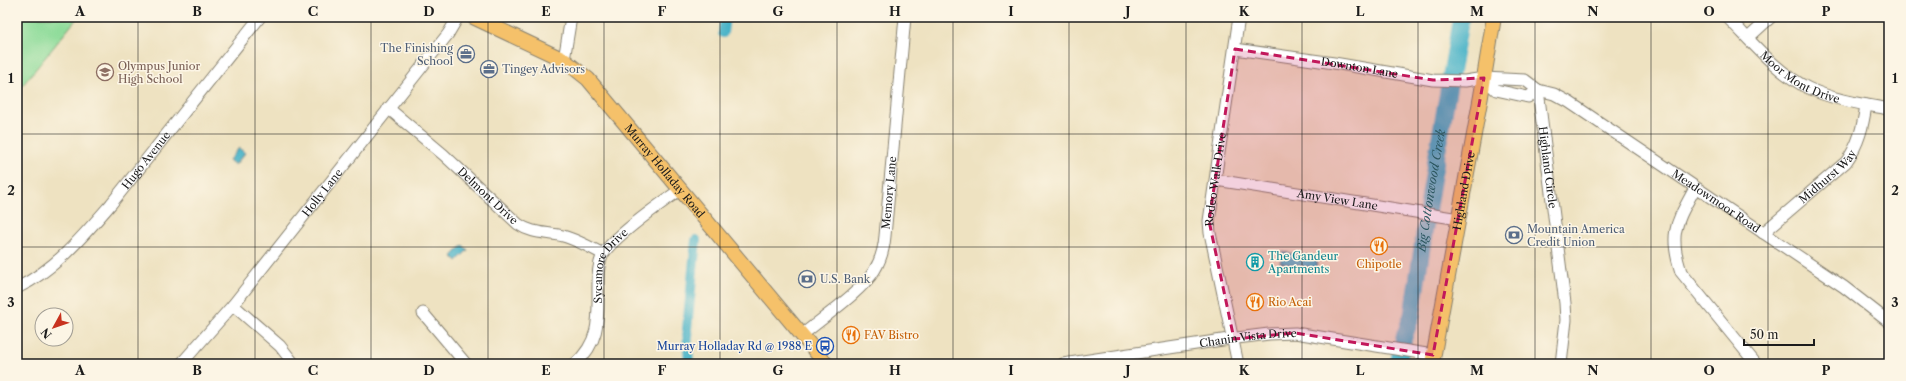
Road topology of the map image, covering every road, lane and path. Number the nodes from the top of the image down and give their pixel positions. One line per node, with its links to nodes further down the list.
1 (260, 17): 24 (street, Hugo Avenue)
2 (458, 17): 16 (street, Holly Lane)
3 (473, 17): 12 (main road, Murray Holladay Road)
4 (571, 17): 12 (street)
5 (905, 17): 28 (street, Memory Lane)
6 (1239, 17): 11 (street, Rodeo Walk Drive)
7 (1494, 17): 13 (main road, Highland Drive)
8 (1727, 17): 10 (street, Moor Mont Drive)
9 (1771, 17): 10 (street)
10 (1748, 38): 15 (street, Moor Mont Drive)
11 (1235, 49): 13 (street, Downton Lane); 18 (street, Rodeo Walk Drive)
12 (564, 60): 20 (main road, Murray Holladay Road)
13 (1484, 78): 14 (street, Meadowmoor Road); 14 (street); 21 (main road, Highland Drive)
14 (1538, 90): 19 (street, Meadowmoor Road); 38 (street, Highland Circle)
15 (1866, 105): 17 (street, Moor Mont Drive); 22 (street, Midhurst Way)
16 (388, 108): 23 (street, Delmont Drive); 25 (street, Holly Lane)
17 (1889, 109)
18 (1216, 180): 21 (street, Amy View Lane); 29 (street, Rodeo Walk Drive)
19 (1695, 188): 22 (street, Meadowmoor Road); 39 (street)
20 (681, 189): 23 (street, Sycamore Drive); 28 (main road, Murray Holladay Road)
21 (1459, 219): 30 (main road, Highland Drive)
22 (1763, 233): 27 (street, Meadowmoor Road)
23 (603, 254): 34 (street, Sycamore Drive)
24 (17, 288)
25 (233, 305): 31 (street, Holly Lane); 32 (street)
26 (423, 314): 33 (street)
27 (1889, 322)
28 (802, 335): 35 (main road, Murray Holladay Road)
29 (1234, 339): 30 (street, Chanin Vista Drive); 36 (street, Chanin Vista Drive); 37 (street, Rodeo Walk Drive)
30 (1433, 360)
31 (181, 364)
32 (294, 364)
33 (466, 364)
34 (575, 364)
35 (826, 364)
36 (1063, 364)
37 (1238, 364)
38 (1561, 364)
39 (1756, 364)

